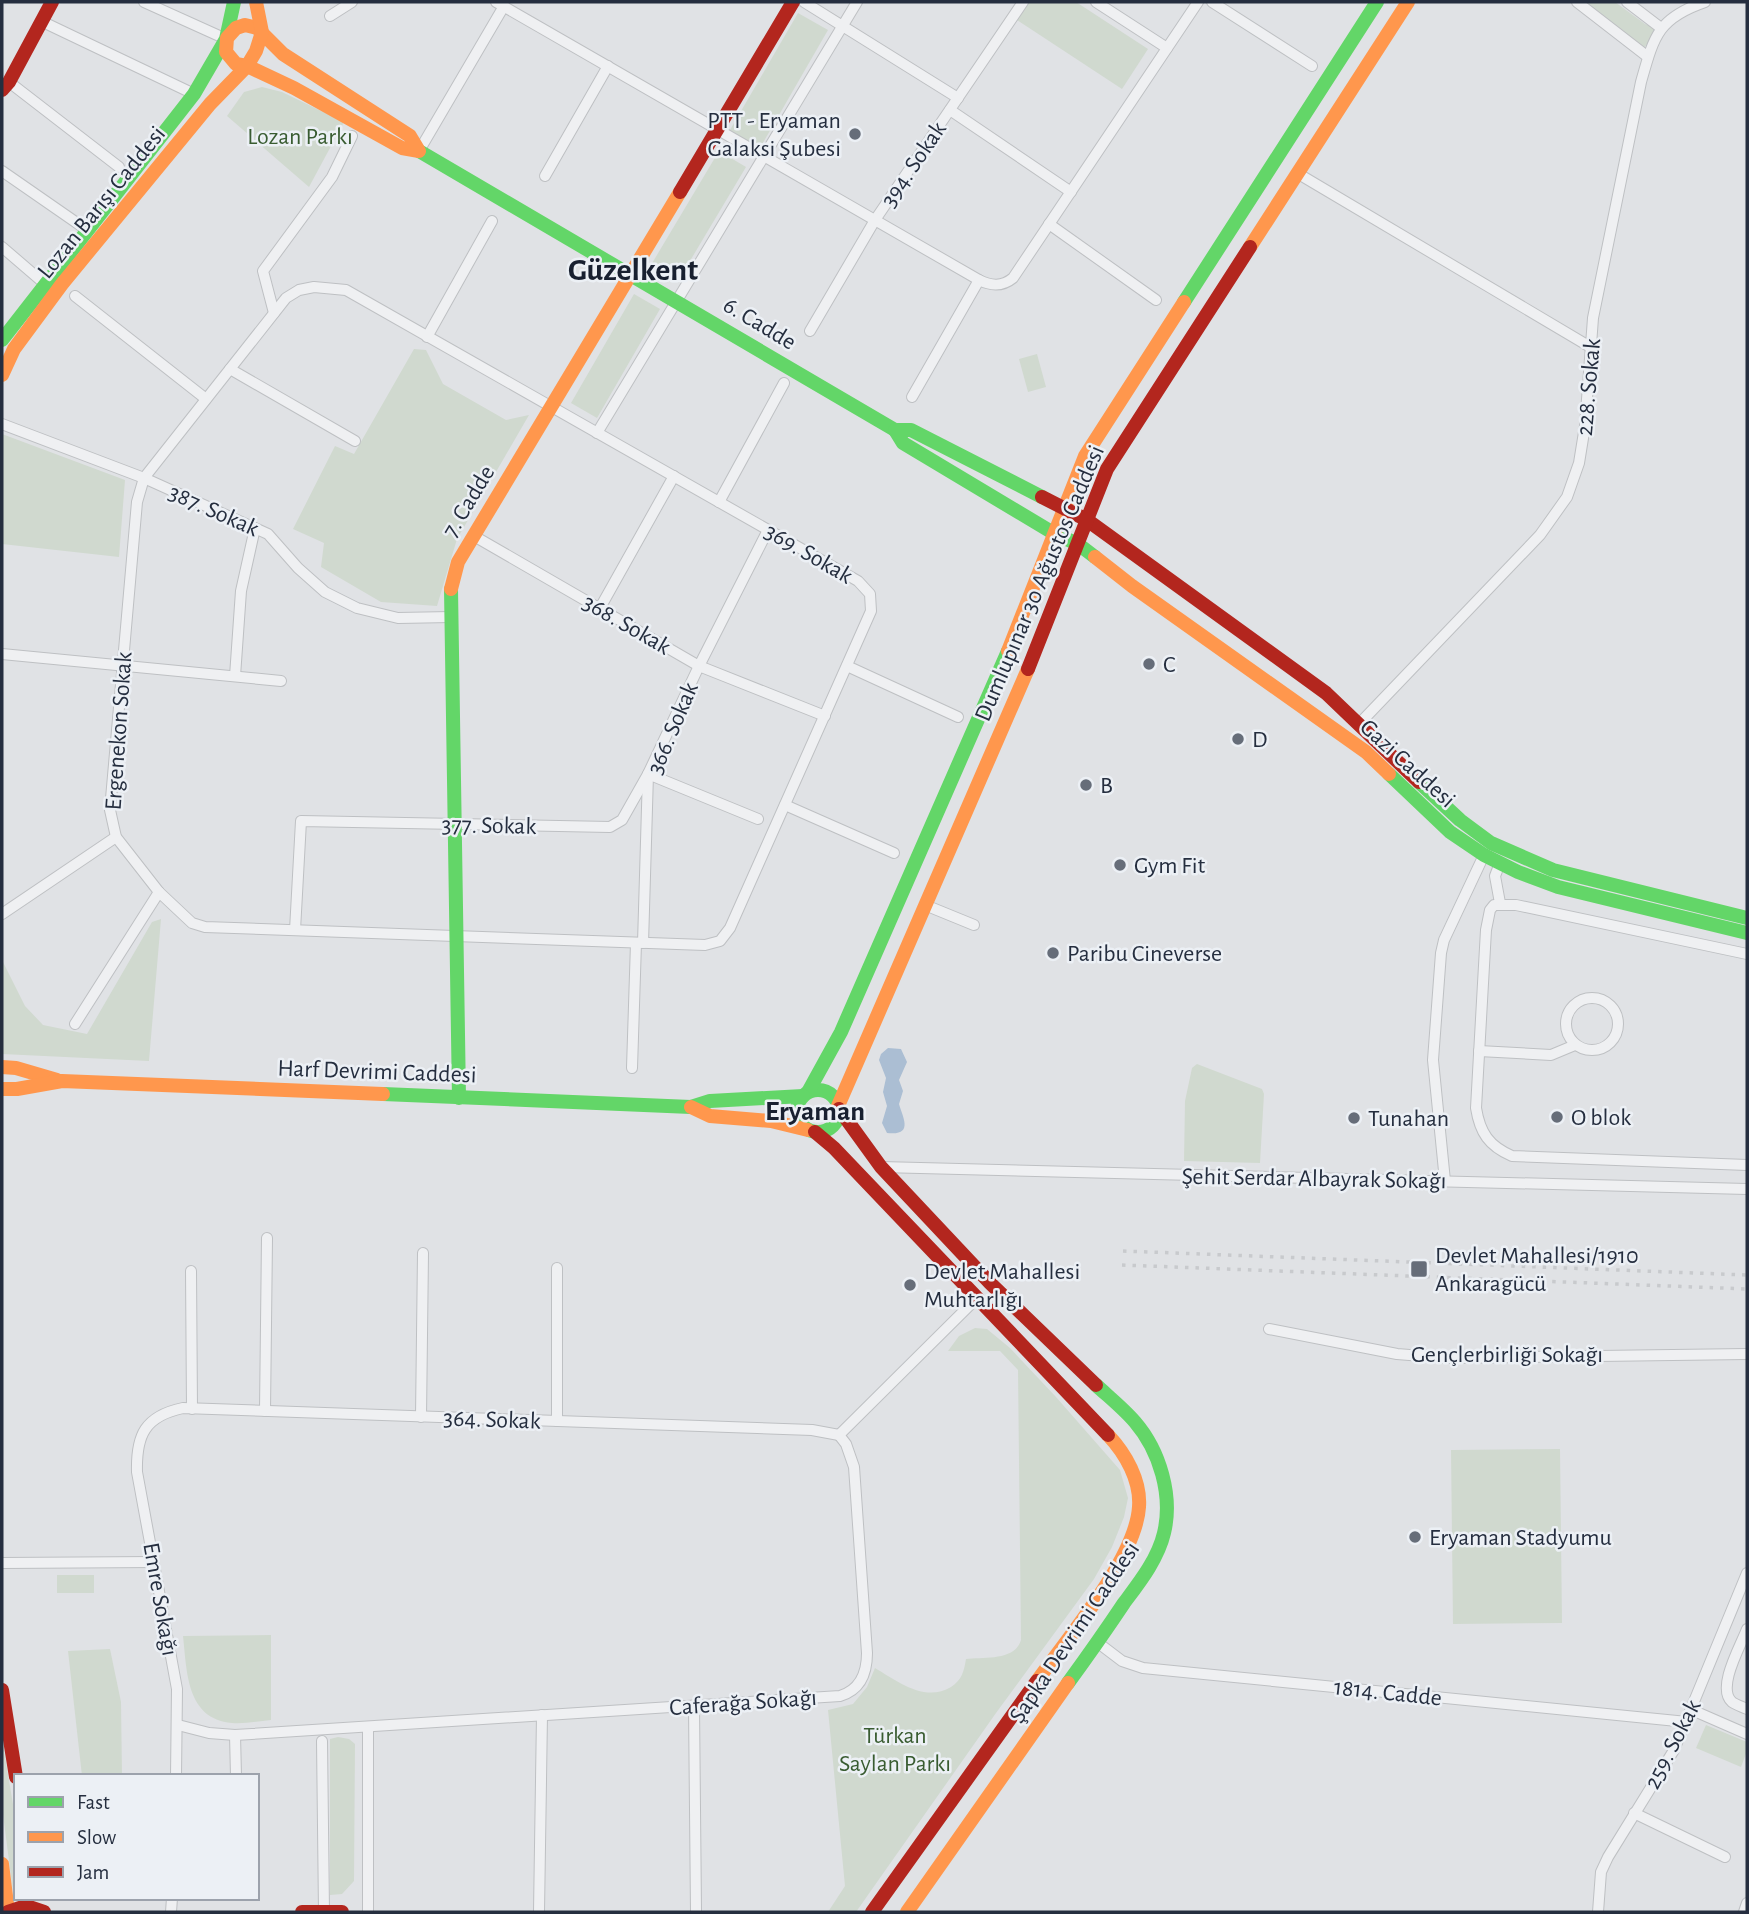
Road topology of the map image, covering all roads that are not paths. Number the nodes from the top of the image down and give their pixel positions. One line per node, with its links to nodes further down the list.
1 (52, 2): 20 (main road)
2 (144, 2): 24 (street)
3 (234, 2): 24 (main road, Lozan Barışı Caddesi)
4 (256, 2): 23 (main road)
5 (352, 2): 19 (street)
6 (793, 2): 34 (main road, 7. Cadde)
7 (804, 2): 21 (street)
8 (858, 2): 21 (street)
9 (1023, 2): 32 (street, 394. Sokak)
10 (1096, 2): 25 (street)
11 (1198, 2): 25 (street)
12 (1212, 2): 27 (street)
13 (1377, 2): 73 (main road, Dumlupınar 30 Ağustos Caddesi)
14 (1408, 2): 40 (main road, Dumlupınar 30 Ağustos Caddesi)
15 (1577, 2): 26 (street)
16 (1627, 2): 22 (street)
17 (1705, 2): 22 (street)
18 (500, 4): 29 (street); 36 (street)
19 (330, 16)
20 (43, 22): 30 (main road); 31 (street)
21 (843, 25): 32 (street); 37 (street)
22 (1661, 28): 26 (street, 228. Sokak)
23 (262, 33): 24 (main road); 28 (main road, Lozan Barışı Caddesi); 36 (main road, 6. Cadde)
24 (226, 39): 28 (main road); 31 (main road, Lozan Barışı Caddesi)
25 (1167, 48): 42 (street)
26 (1648, 57): 59 (street, 228. Sokak)
27 (1312, 65)
28 (247, 66): 36 (main road, 6. Cadde); 61 (main road, Lozan Barışı Caddesi)
29 (608, 66): 34 (street); 41 (street)
30 (6, 86): 38 (street)
31 (194, 94): 46 (main road, Lozan Barışı Caddesi)
32 (958, 98): 33 (street, 394. Sokak)
33 (950, 110): 42 (street); 43 (street, 394. Sokak)
34 (718, 130): 37 (street); 48 (main road, 7. Cadde)
35 (352, 136): 55 (street)
36 (419, 152): 48 (main road, 6. Cadde)
37 (765, 157): 43 (street); 54 (street)
38 (119, 167)
39 (2, 172): 46 (street)
40 (1297, 173): 59 (street); 74 (main road, Dumlupınar 30 Ağustos Caddesi)
41 (545, 176)
42 (1071, 192): 45 (street)
43 (875, 220): 49 (street); 56 (street, 394. Sokak)
44 (492, 221): 58 (street)
45 (1049, 224): 49 (street); 53 (street)
46 (87, 230): 50 (main road, Lozan Barışı Caddesi)
47 (2, 247): 50 (street)
48 (631, 274): 54 (main road, 6. Cadde); 65 (main road, 7. Cadde)
49 (979, 280): 63 (street)
50 (45, 284): 57 (main road, Lozan Barışı Caddesi)
51 (75, 296): 64 (street)
52 (286, 298): 55 (street, Ergenekon Sokak); 58 (street, 369. Sokak)
53 (1156, 300)
54 (678, 302): 67 (main road, 6. Cadde); 68 (street)
55 (274, 313): 60 (street, Ergenekon Sokak)
56 (810, 331)
57 (3, 335)
58 (427, 337): 65 (street, 369. Sokak)
59 (1592, 348): 92 (street, 228. Sokak)
60 (230, 369): 64 (street, Ergenekon Sokak); 69 (street)
61 (2, 375)
62 (784, 383): 72 (street)
63 (912, 397)
64 (206, 399): 71 (street, Ergenekon Sokak)
65 (551, 407): 68 (street, 369. Sokak); 78 (main road, 7. Cadde)
66 (2, 424): 71 (street, 387. Sokak)
67 (895, 430): 73 (main road, 6. Cadde); 77 (main road, 6. Cadde)
68 (597, 433): 70 (street, 369. Sokak)
69 (355, 441)
70 (674, 476): 72 (street, 369. Sokak); 80 (street)
71 (144, 478): 75 (street, 387. Sokak); 83 (street, Ergenekon Sokak)
72 (719, 502): 76 (street, 369. Sokak)
73 (1064, 509): 74 (main road, 6. Cadde); 77 (main road, Dumlupınar 30 Ağustos Caddesi)
74 (1087, 520): 79 (main road, Dumlupınar 30 Ağustos Caddesi); 88 (main road, Gazi Caddesi)
75 (256, 528): 81 (street, 387. Sokak); 86 (street)
76 (768, 530): 84 (street, 366. Sokak); 85 (street, 369. Sokak)
77 (1055, 534): 79 (main road, 6. Cadde); 119 (main road, Dumlupınar 30 Ağustos Caddesi)
78 (474, 536): 80 (street, 368. Sokak); 81 (main road, 7. Cadde)
79 (1077, 544): 89 (main road, Gazi Caddesi); 103 (main road, Dumlupınar 30 Ağustos Caddesi)
80 (600, 608): 84 (street, 368. Sokak)
81 (451, 618): 96 (main road, 7. Cadde)
82 (2, 654): 83 (street)
83 (122, 666): 86 (street); 97 (street, Ergenekon Sokak)
84 (699, 666): 90 (street, 368. Sokak); 93 (street, 366. Sokak)
85 (847, 666): 90 (street, 369. Sokak); 91 (street)
86 (234, 676): 87 (street)
87 (281, 681)
88 (1326, 694): 89 (main road); 92 (main road, Gazi Caddesi)
89 (1312, 712): 99 (main road, Gazi Caddesi)
90 (825, 716): 94 (street, 369. Sokak)
91 (958, 717)
92 (1360, 723): 100 (main road, Gazi Caddesi)
93 (648, 774): 95 (street); 96 (street, 377. Sokak); 110 (street, 366. Sokak)
94 (785, 805): 98 (street); 110 (street, 369. Sokak)
95 (758, 820)
96 (453, 825): 107 (street, 377. Sokak); 109 (main road, 7. Cadde)
97 (117, 837): 101 (street, Ergenekon Sokak); 104 (street)
98 (894, 853)
99 (1484, 855): 100 (main road, Gazi Caddesi); 126 (street)
100 (1503, 857): 102 (street); 105 (main road, Gazi Caddesi); 108 (main road, Gazi Caddesi)
101 (159, 892): 107 (street, Ergenekon Sokak); 112 (street)
102 (1500, 903): 111 (street); 114 (street)
103 (925, 905): 106 (street); 122 (main road, Dumlupınar 30 Ağustos Caddesi)
104 (2, 914)
105 (1747, 918)
106 (974, 925)
107 (295, 930): 109 (street, Ergenekon Sokak)
108 (1747, 933)
109 (455, 936): 110 (street, 369. Sokak); 120 (main road, 7. Cadde)
110 (640, 943): 116 (street, 366. Sokak)
111 (1747, 954)
112 (75, 1024)
113 (1575, 1045): 113 (street); 114 (street)
114 (1479, 1051): 124 (street)
115 (2, 1067): 117 (main road, Harf Devrimi Caddesi)
116 (632, 1068)
117 (62, 1081): 118 (main road, Harf Devrimi Caddesi); 120 (main road, Harf Devrimi Caddesi)
118 (2, 1089)
119 (805, 1094): 121 (main road, Harf Devrimi Caddesi); 122 (main road); 123 (main road)
120 (459, 1098): 121 (main road, Harf Devrimi Caddesi)
121 (691, 1107): 123 (main road, Harf Devrimi Caddesi)
122 (839, 1107): 123 (main road); 125 (main road, Şapka Devrimi Caddesi)
123 (811, 1131): 133 (main road, Şapka Devrimi Caddesi)
124 (1747, 1165)
125 (881, 1167): 126 (street, Şehit Serdar Albayrak Sokağı); 132 (main road, Şapka Devrimi Caddesi)
126 (1444, 1181): 127 (street, Şehit Serdar Albayrak Sokağı)
127 (1747, 1189)
128 (267, 1238): 137 (street)
129 (423, 1253): 138 (street)
130 (556, 1268): 139 (street)
131 (191, 1271): 136 (street)
132 (990, 1283): 133 (main road); 146 (main road, Şapka Devrimi Caddesi)
133 (976, 1299): 141 (street); 174 (main road, Şapka Devrimi Caddesi)
134 (1269, 1329): 135 (street, Gençlerbirliği Sokağı)
135 (1747, 1354)
136 (192, 1409): 137 (street, 364. Sokak); 140 (street, 364. Sokak)
137 (265, 1412): 138 (street, 364. Sokak)
138 (421, 1417): 139 (street, 364. Sokak)
139 (557, 1421): 141 (street, 364. Sokak)
140 (148, 1424): 142 (street, Emre Sokağı)
141 (839, 1435): 148 (street, Caferağa Sokağı)
142 (154, 1562): 143 (street); 153 (street, Emre Sokağı)
143 (2, 1563)
144 (1747, 1573): 150 (street, 259. Sokak)
145 (1747, 1629): 149 (street)
146 (1097, 1642): 152 (street, 1814. Cadde); 175 (main road, Şapka Devrimi Caddesi)
147 (2, 1690): 158 (main road)
148 (694, 1706): 151 (street, Caferağa Sokağı); 173 (street)
149 (1747, 1709)
150 (1692, 1710): 152 (street, 259. Sokak); 155 (street)
151 (542, 1716): 154 (street, Caferağa Sokağı); 172 (street)
152 (1687, 1722): 161 (street, 259. Sokak)
153 (178, 1725): 156 (street, Caferağa Sokağı); 159 (street, Emre Sokağı)
154 (368, 1727): 156 (street, Caferağa Sokağı); 171 (street)
155 (1747, 1734)
156 (235, 1735): 160 (street)
157 (322, 1741): 169 (street)
158 (16, 1774)
159 (176, 1774)
160 (236, 1774)
161 (1634, 1813): 162 (street); 176 (street, 259. Sokak)
162 (1726, 1857)
163 (2, 1864): 166 (main road)
164 (1747, 1903): 177 (street)
165 (40, 1907): 166 (main road); 167 (main road)
166 (8, 1912)
167 (59, 1912)
168 (302, 1912): 169 (main road)
169 (324, 1912): 170 (main road)
170 (342, 1912)
171 (368, 1912)
172 (539, 1912)
173 (696, 1912)
174 (872, 1912)
175 (907, 1912)
176 (1598, 1912)
177 (1744, 1912)

